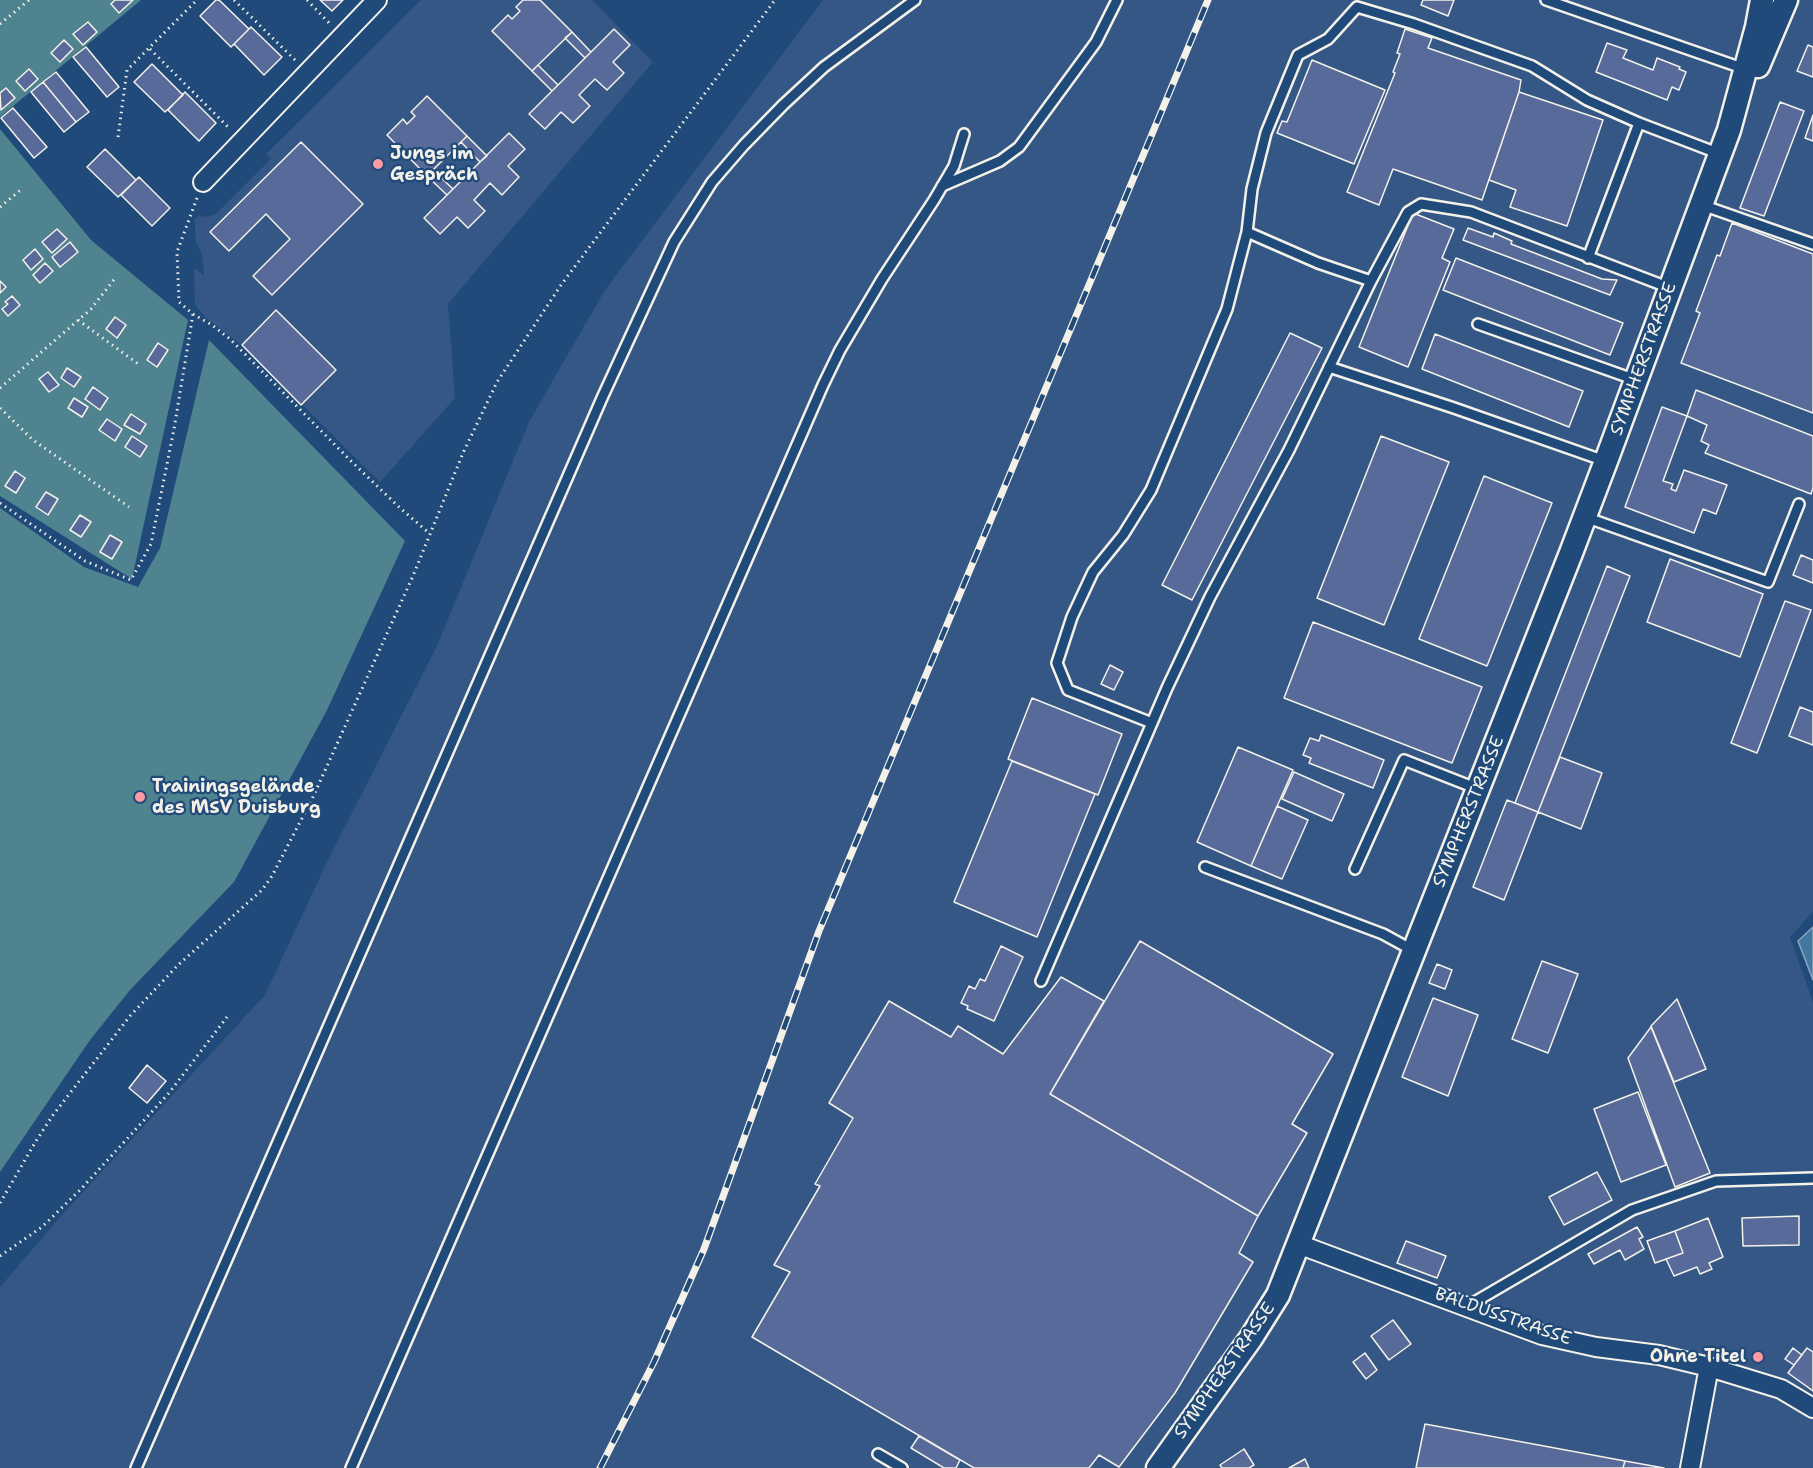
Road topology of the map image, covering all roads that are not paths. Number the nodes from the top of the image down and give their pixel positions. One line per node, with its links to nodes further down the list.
1 (378, 0): 12 (street)
2 (915, 0): 38 (lane)
3 (1117, 0): 13 (lane)
4 (1546, 0): 7 (lane)
5 (1786, 0): 9 (street, SYMPHERSTRASSE)
6 (1760, 1): 7 (street, SYMPHERSTRASSE)
7 (1746, 70): 9 (street, SYMPHERSTRASSE)
8 (1639, 123): 11 (lane); 15 (lane); 17 (lane)
9 (1729, 130): 11 (street, SYMPHERSTRASSE)
10 (964, 134): 13 (lane)
11 (1720, 153): 14 (street, SYMPHERSTRASSE)
12 (203, 182)
13 (942, 186): 39 (lane)
14 (1701, 204): 16 (lane); 19 (street, SYMPHERSTRASSE)
15 (1246, 232): 18 (lane); 26 (lane)
16 (1813, 244)
17 (1588, 258): 18 (lane); 19 (lane)
18 (1371, 281): 21 (lane)
19 (1670, 288): 22 (street, SYMPHERSTRASSE)
20 (1478, 324): 22 (lane)
21 (1329, 367): 23 (lane); 26 (lane)
22 (1636, 380): 23 (street, SYMPHERSTRASSE)
23 (1606, 461): 25 (street, SYMPHERSTRASSE)
24 (1799, 504): 25 (lane)
25 (1585, 517): 27 (street, SYMPHERSTRASSE)
26 (1152, 723): 31 (lane)
27 (1478, 789): 29 (lane); 30 (street, SYMPHERSTRASSE)
28 (1205, 867): 30 (lane)
29 (1355, 869)
30 (1414, 951): 33 (street, SYMPHERSTRASSE)
31 (1041, 981)
32 (1813, 1178): 34 (lane)
33 (1298, 1244): 34 (street, BALDUSSTRASSE); 41 (street, SYMPHERSTRASSE)
34 (1466, 1307): 35 (street, BALDUSSTRASSE)
35 (1709, 1367): 36 (street, BALDUSSTRASSE); 42 (street)
36 (1813, 1408)
37 (878, 1454): 40 (lane)
38 (136, 1468)
39 (351, 1468)
40 (902, 1468)
41 (1158, 1468)
42 (1690, 1468)

